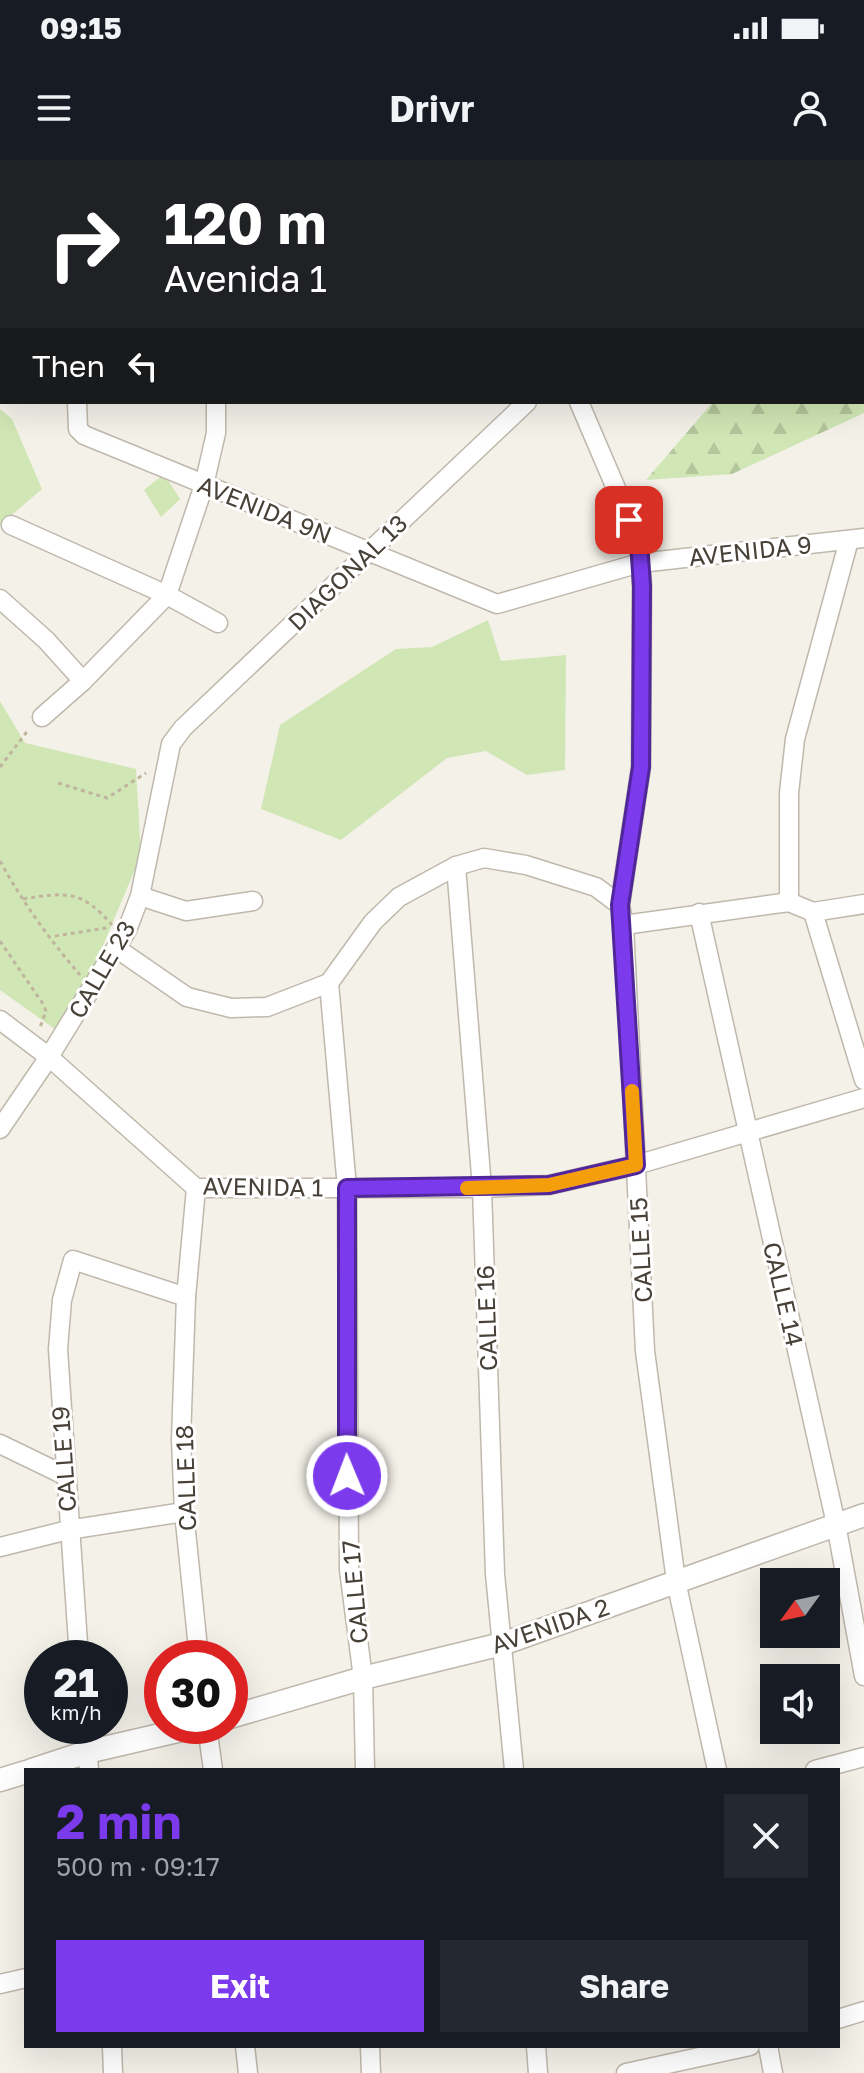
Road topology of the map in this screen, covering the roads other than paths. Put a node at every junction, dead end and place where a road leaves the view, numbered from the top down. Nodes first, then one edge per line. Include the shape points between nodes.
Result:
1 (77, 404) edge
2 (216, 404) edge
3 (525, 404) edge
4 (580, 404) edge
5 (204, 485) junction
6 (11, 525) dead end
7 (856, 539) edge
8 (370, 550) junction
9 (640, 563) junction
10 (167, 595) junction
11 (0, 599) edge
12 (497, 604) joint
13 (218, 623) dead end
14 (83, 681) junction
15 (42, 717) road end
16 (168, 751) joint
17 (456, 866) junction
18 (140, 896) junction
19 (253, 901) dead end
20 (789, 902) junction
21 (864, 904) edge
22 (620, 905) junction
23 (813, 912) junction
24 (699, 913) junction
25 (624, 925) junction
26 (116, 948) junction
27 (329, 983) junction
28 (0, 1020) edge
29 (49, 1057) junction
30 (864, 1080) edge
31 (864, 1098) edge
32 (0, 1129) edge
33 (747, 1130) junction
34 (636, 1165) junction
35 (196, 1188) junction
36 (347, 1188) junction
37 (482, 1188) junction
38 (186, 1297) junction
39 (0, 1444) edge
40 (66, 1476) junction
41 (184, 1512) junction
42 (864, 1515) edge
43 (836, 1524) junction
44 (68, 1530) junction
45 (0, 1547) edge
46 (676, 1581) junction
47 (77, 1640) edge
48 (197, 1640) edge
49 (502, 1644) junction
50 (864, 1676) edge
51 (363, 1678) junction
52 (248, 1712) edge
53 (144, 1743) edge
54 (209, 1744) edge
55 (864, 1757) edge
56 (88, 1761) edge
57 (47, 1768) edge
58 (213, 1768) edge
59 (365, 1768) edge
60 (514, 1768) edge
61 (717, 1768) edge
62 (823, 1768) edge
63 (24, 1773) edge
64 (0, 1780) edge
65 (24, 1978) edge
66 (0, 1984) edge
67 (864, 2011) edge
68 (840, 2018) edge
69 (112, 2048) edge
70 (245, 2048) edge
71 (370, 2048) edge
72 (536, 2048) edge
73 (741, 2048) edge
74 (768, 2048) edge
75 (113, 2073) edge
76 (248, 2073) edge
77 (371, 2073) edge
78 (538, 2073) edge
79 (626, 2073) edge
80 (773, 2073) edge

1 - 5 street, AVENIDA 9N via 78,429
2 - 5 street via 216,433
3 - 8 street, DIAGONAL 13
4 - 9 street, CALLE 15 via 639,542
5 - 8 street, AVENIDA 9N
5 - 10 street
6 - 10 street
7 - 9 street, AVENIDA 9
7 - 20 street via 795,739 789,793
8 - 12 street, AVENIDA 9N
8 - 16 street, DIAGONAL 13 via 183,728
9 - 12 street, AVENIDA 9
9 - 22 street, CALLE 15 via 641,767
10 - 13 street
10 - 14 street
11 - 14 street
14 - 15 street
16 - 18 street, CALLE 23
17 - 22 street via 484,858 526,865 596,887
17 - 27 street via 399,897 373,922
17 - 37 street, CALLE 16
18 - 19 street via 186,911
18 - 26 street, CALLE 23
20 - 23 street
20 - 24 street
21 - 23 street
22 - 25 street, CALLE 15
23 - 30 street
24 - 25 street
24 - 33 street, CALLE 14
25 - 34 street, CALLE 15
26 - 27 street via 187,997 231,1008 267,1007
26 - 29 street, CALLE 23
27 - 36 street, CALLE 17
28 - 29 street, AVENIDA 1
29 - 32 street, CALLE 23
29 - 35 street, AVENIDA 1
31 - 33 street, AVENIDA 1
33 - 34 street, AVENIDA 1
33 - 43 street, CALLE 14
34 - 37 street, AVENIDA 1 via 549,1185
34 - 46 street, CALLE 15 via 645,1351
35 - 36 street, AVENIDA 1
35 - 38 street, CALLE 18
36 - 37 street, AVENIDA 1
36 - 51 street, CALLE 17 via 349,1570
37 - 49 street, CALLE 16
38 - 40 street, CALLE 19 via 73,1260 62,1300 58,1349
38 - 41 street, CALLE 18
39 - 40 street
40 - 44 street, CALLE 19
41 - 44 street
41 - 48 street, CALLE 18
42 - 43 street, AVENIDA 2
43 - 46 street, AVENIDA 2
43 - 50 street, CALLE 14
44 - 45 street
44 - 47 street, CALLE 19
46 - 49 street, AVENIDA 2
46 - 61 street, CALLE 15
49 - 51 street, AVENIDA 2
49 - 60 street, CALLE 16
51 - 52 street, AVENIDA 2
51 - 59 street, CALLE 17
53 - 56 street
54 - 58 street
55 - 62 street
56 - 57 street
63 - 64 street
65 - 66 street
67 - 68 street
69 - 75 street
70 - 76 street
71 - 77 street
72 - 78 street
73 - 79 street
74 - 80 street

